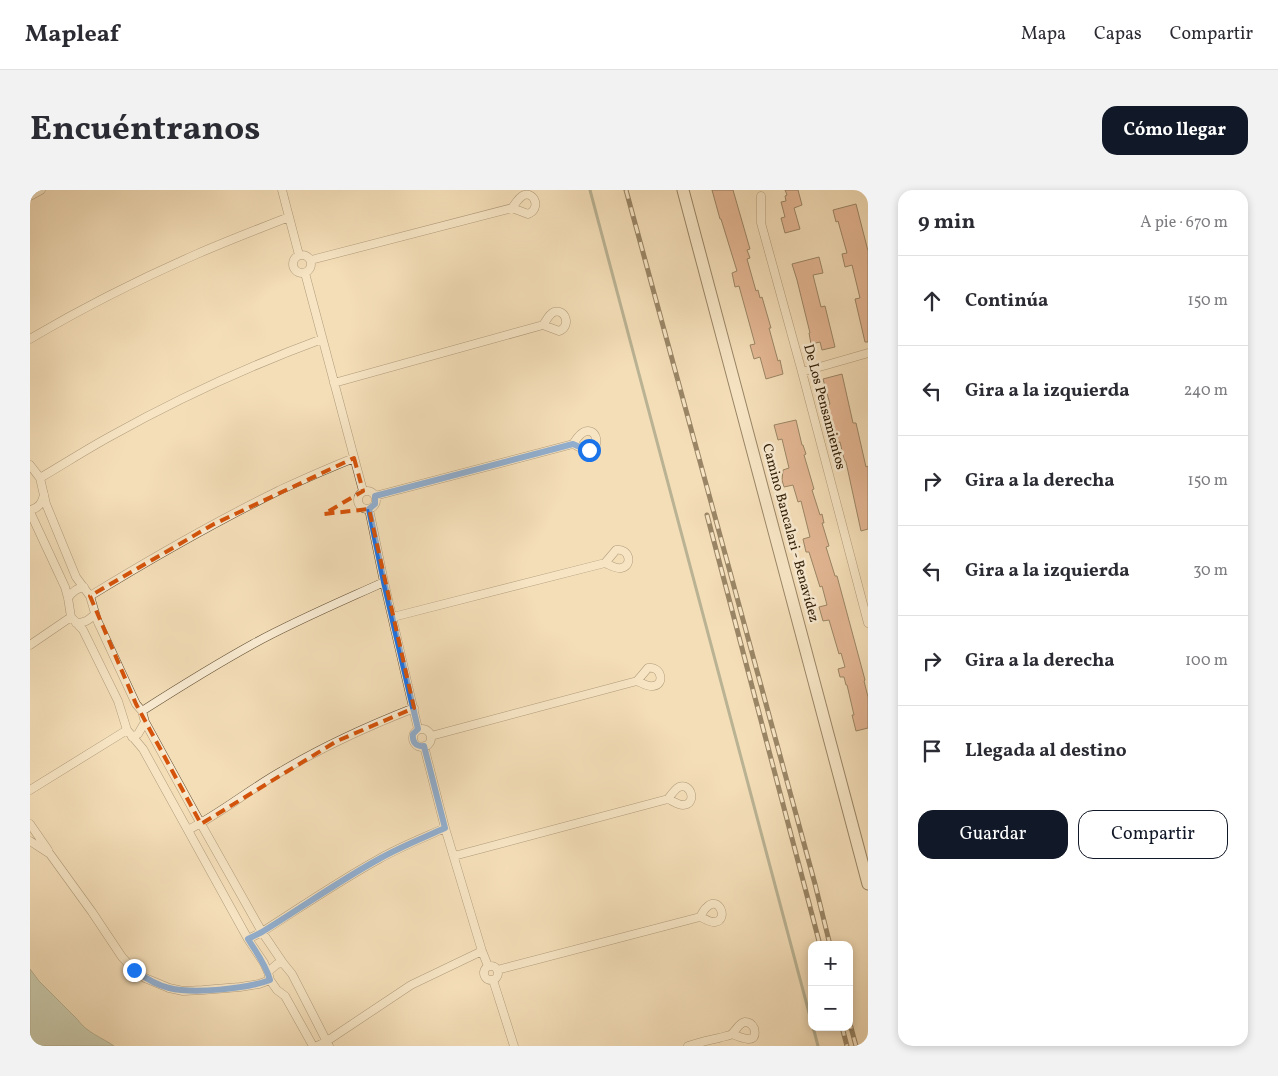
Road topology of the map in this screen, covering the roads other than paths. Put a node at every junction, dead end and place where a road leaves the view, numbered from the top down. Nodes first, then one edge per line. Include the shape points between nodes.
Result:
1 (41, 190) edge
2 (282, 190) edge
3 (683, 190) edge
4 (30, 196) edge
5 (760, 196) dead end
6 (512, 208) dead end
7 (288, 217) junction
8 (299, 256) junction
9 (310, 260) junction
10 (305, 273) junction
11 (543, 326) dead end
12 (30, 339) edge
13 (322, 339) junction
14 (868, 353) edge
15 (802, 372) junction
16 (334, 383) junction
17 (573, 444) dead end
18 (354, 458) junction
19 (31, 469) edge
20 (40, 478) junction
21 (363, 492) junction
22 (44, 495) junction
23 (375, 496) junction
24 (369, 509) junction
25 (30, 511) edge
26 (605, 563) dead end
27 (384, 582) junction
28 (84, 587) junction
29 (90, 596) junction
30 (68, 598) junction
31 (95, 614) junction
32 (393, 617) junction
33 (74, 620) junction
34 (868, 624) edge
35 (30, 646) edge
36 (637, 681) dead end
37 (136, 704) junction
38 (414, 708) junction
39 (122, 711) junction
40 (142, 711) junction
41 (145, 722) junction
42 (418, 729) junction
43 (127, 730) junction
44 (132, 736) junction
45 (431, 736) junction
46 (424, 746) junction
47 (30, 790) edge
48 (668, 799) dead end
49 (30, 824) edge
50 (201, 824) junction
51 (445, 828) junction
52 (188, 830) junction
53 (30, 841) edge
54 (50, 854) junction
55 (454, 856) junction
56 (868, 884) edge
57 (700, 917) dead end
58 (262, 932) junction
59 (248, 939) junction
60 (482, 951) junction
61 (283, 963) junction
62 (488, 966) junction
63 (497, 970) junction
64 (268, 972) junction
65 (270, 980) junction
66 (493, 980) junction
67 (299, 986) junction
68 (285, 996) junction
69 (732, 1034) dead end
70 (328, 1044) edge
71 (313, 1046) edge
72 (318, 1046) edge
73 (514, 1046) edge
74 (688, 1046) edge

1 - 4 street
2 - 7 street
3 - 56 main road, Camino Bancalari - Benavídez
5 - 15 street, De Los Pensamientos via 761,223
6 - 9 street
7 - 8 street
7 - 12 street via 198,253 108,295
8 - 9 street via 307,256
8 - 10 street via 293,266
9 - 10 street via 311,268
10 - 13 street
11 - 16 street
13 - 16 street
13 - 20 street via 176,402
14 - 15 street
15 - 34 street, De Los Pensamientos
16 - 18 street
17 - 23 street
18 - 21 street
18 - 29 street via 214,524
19 - 20 street
20 - 22 street
21 - 23 street via 371,492
21 - 24 street via 358,502 361,507
22 - 25 street via 39,506
22 - 28 street via 76,577
23 - 24 street via 375,504
24 - 27 street
25 - 30 street
26 - 32 street
27 - 32 street
27 - 40 street via 253,644
28 - 29 street
28 - 30 street
29 - 31 street
30 - 33 street
31 - 33 street via 83,623
31 - 37 street
32 - 38 street
33 - 35 street
33 - 39 street via 83,630
36 - 45 street
37 - 39 street via 128,704
37 - 40 street
38 - 42 street
38 - 50 street via 310,755
39 - 43 street
40 - 41 street
41 - 44 street via 138,734
41 - 50 street
42 - 45 street via 426,730
42 - 46 street via 413,740 416,745
43 - 44 street
43 - 47 street
44 - 52 street via 143,749
45 - 46 street via 430,742
46 - 51 street
48 - 55 street
49 - 54 street
50 - 52 street
50 - 58 street
51 - 55 street
51 - 58 street via 379,859
52 - 59 street
53 - 54 street
54 - 65 street via 122,957 145,978 183,991 240,987
55 - 60 street
57 - 63 street
58 - 59 street
58 - 61 street
59 - 64 street
60 - 62 street
60 - 70 street via 411,985
61 - 64 street
61 - 67 street
62 - 63 street
62 - 66 street via 484,975
63 - 66 street
64 - 65 street
65 - 68 street
66 - 73 street
67 - 68 street
67 - 70 street
68 - 71 street
69 - 74 street
70 - 72 street

